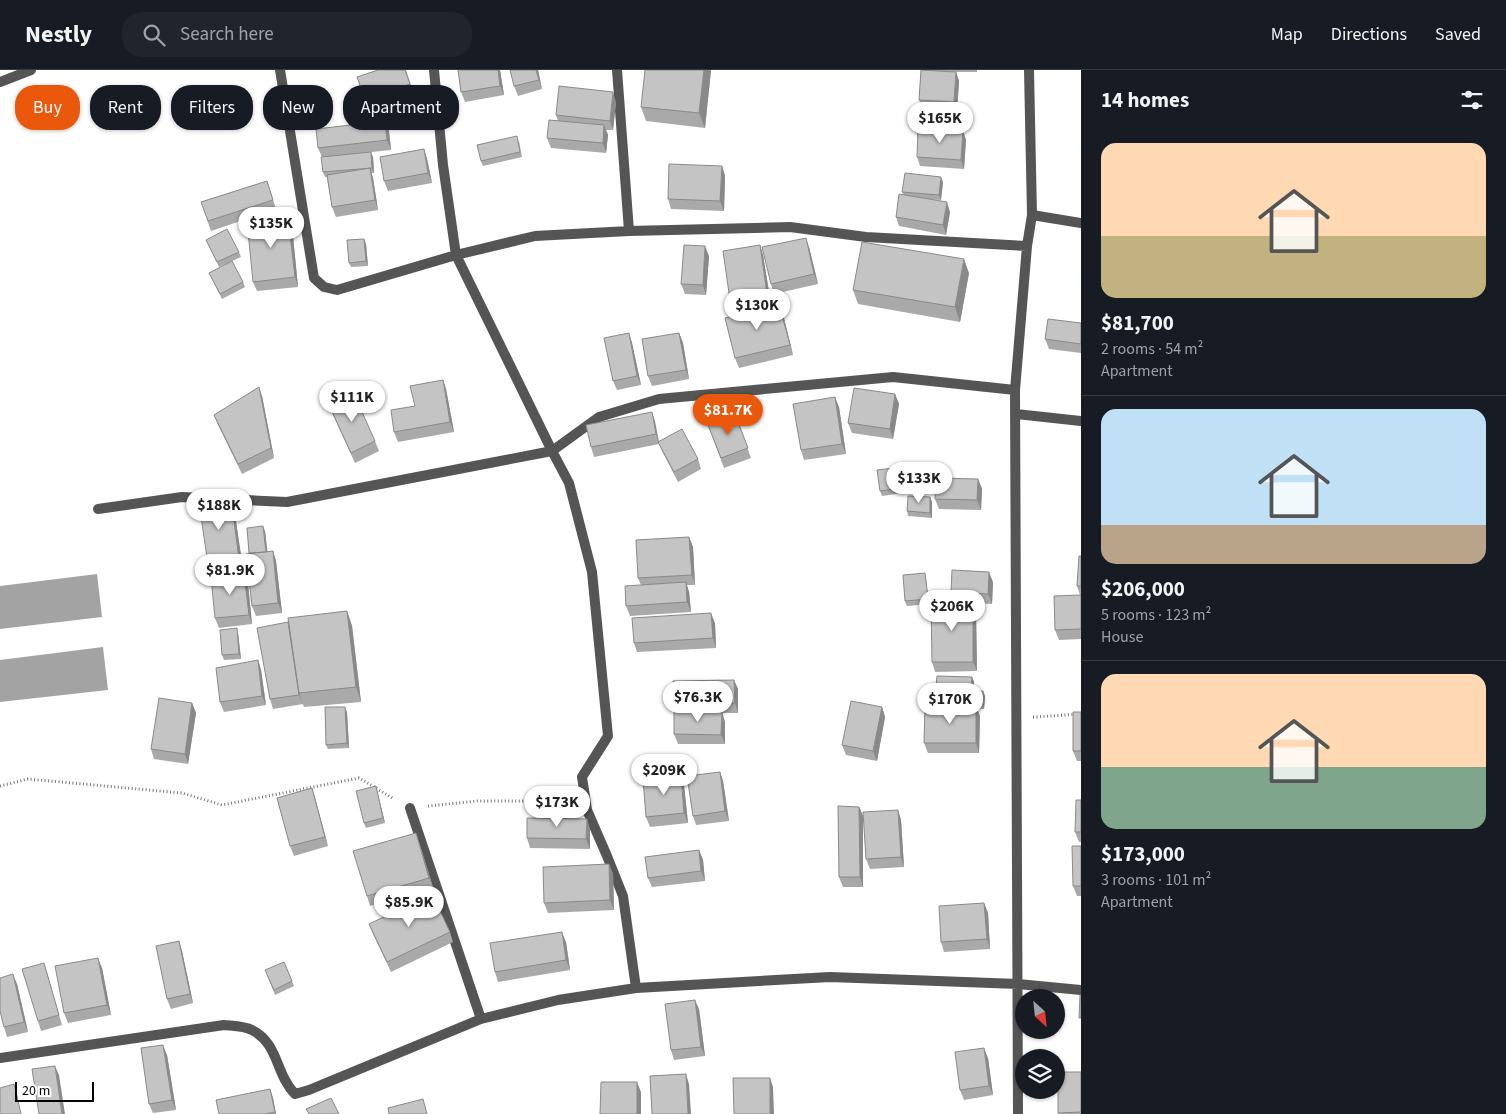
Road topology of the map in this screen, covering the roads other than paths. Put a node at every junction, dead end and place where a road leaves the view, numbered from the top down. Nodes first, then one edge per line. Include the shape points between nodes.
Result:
1 (30, 70) edge
2 (280, 70) edge
3 (434, 70) edge
4 (617, 70) edge
5 (1029, 70) edge
6 (0, 82) edge
7 (1032, 215) junction
8 (1081, 224) edge
9 (628, 231) junction
10 (1027, 246) junction
11 (456, 254) junction
12 (1015, 390) junction
13 (1016, 414) junction
14 (1081, 421) edge
15 (552, 451) junction
16 (98, 509) dead end
17 (410, 808) road end
18 (1018, 984) junction
19 (636, 988) junction
20 (1081, 990) edge
21 (481, 1019) junction
22 (0, 1058) edge
23 (1018, 1114) edge

1 - 6 street
2 - 11 street via 314,278 324,287 337,290
3 - 11 street
4 - 9 street
5 - 7 street
7 - 8 street
7 - 10 street
9 - 10 street via 790,227 866,237
9 - 11 street via 535,236
10 - 12 street
11 - 15 street
12 - 13 street
12 - 15 street via 893,377 659,399 599,417
13 - 14 street
13 - 18 street
15 - 16 street via 287,502 182,498
15 - 19 street via 569,483 592,572 608,736 582,777 586,810 623,896
17 - 21 street
18 - 19 street via 830,977
18 - 20 street
18 - 23 street
19 - 21 street via 558,1000
21 - 22 street via 295,1094 286,1084 269,1043 251,1029 224,1025

